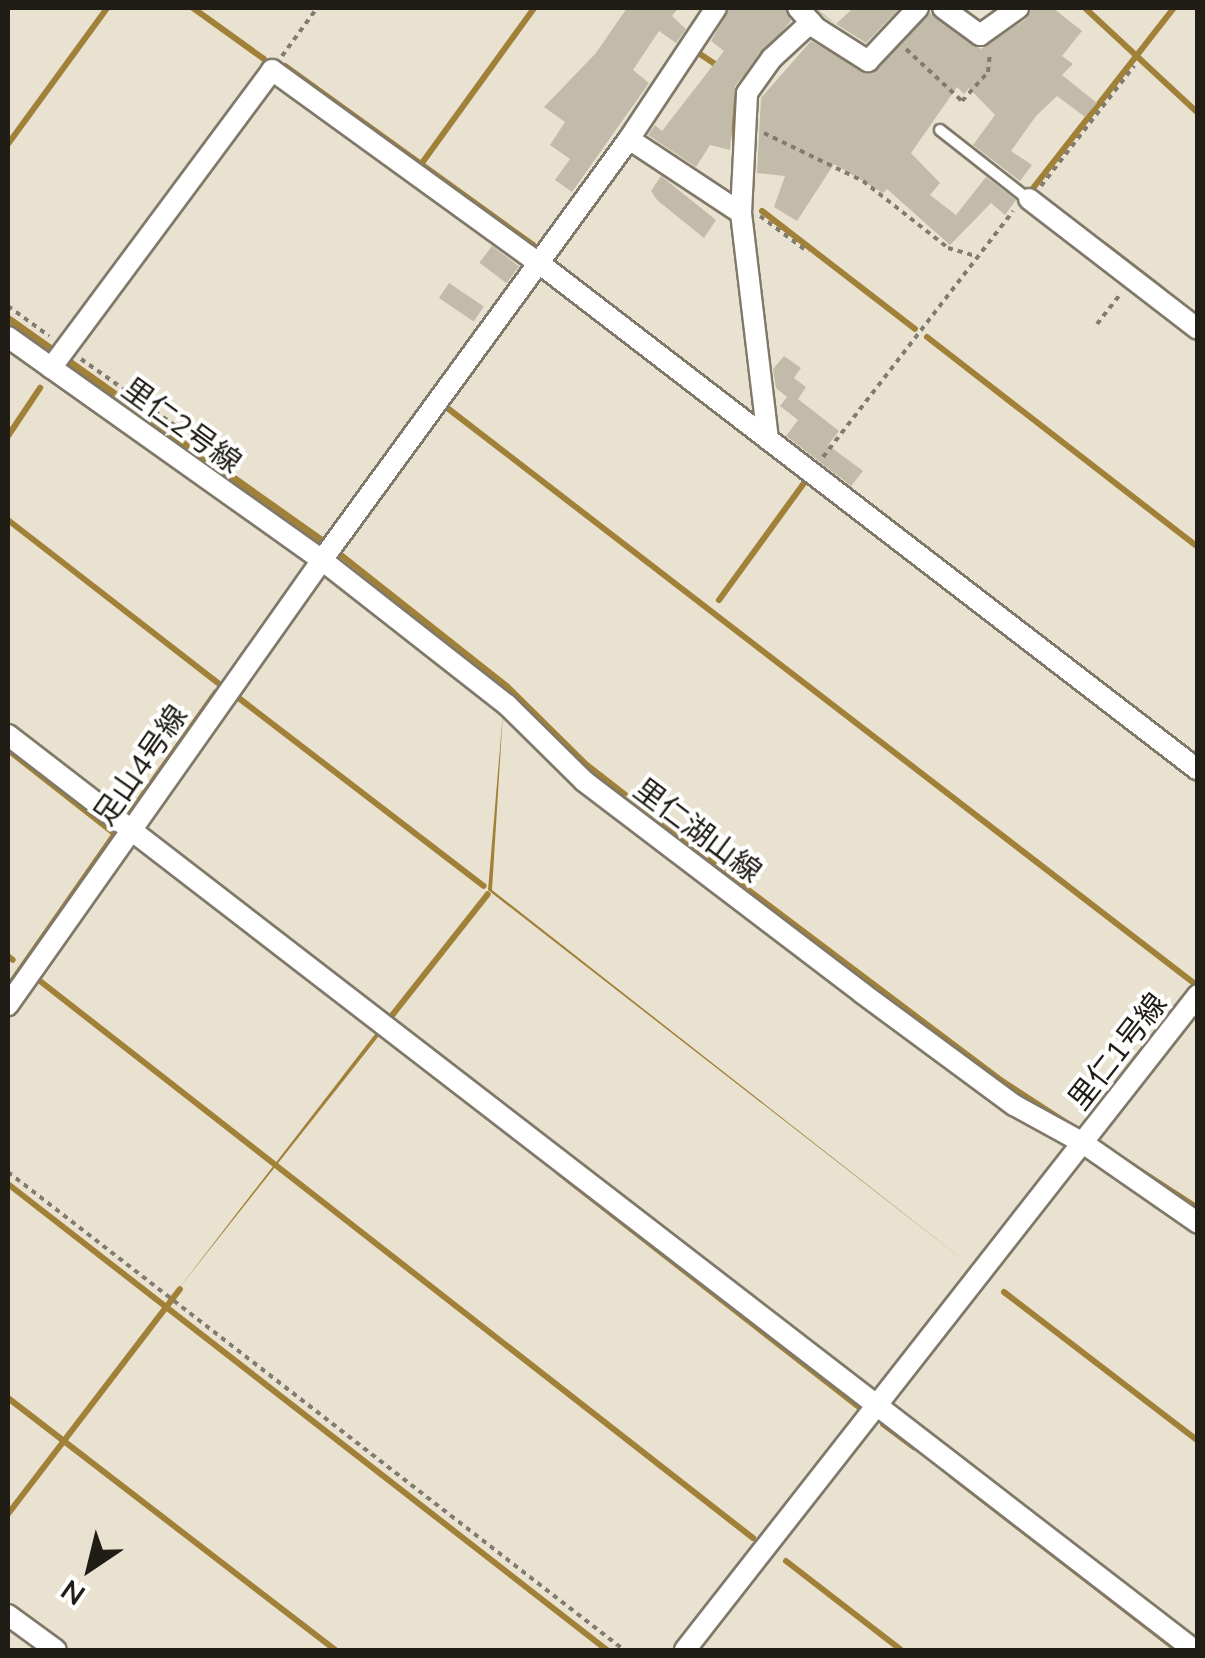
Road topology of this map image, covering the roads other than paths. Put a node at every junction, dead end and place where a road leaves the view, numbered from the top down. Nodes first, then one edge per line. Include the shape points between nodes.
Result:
1 (716, 8) edge
2 (918, 8) edge
3 (943, 8) edge
4 (1018, 8) edge
5 (805, 15) edge
6 (940, 130) dead end
7 (630, 139) junction
8 (1029, 199) joint
9 (744, 210) junction
10 (539, 263) junction
11 (1198, 329) edge
12 (8, 337) edge
13 (51, 368) junction
14 (768, 439) junction
15 (322, 560) junction
16 (8, 736) edge
17 (1198, 770) edge
18 (131, 831) junction
19 (1198, 995) edge
20 (8, 1005) edge
21 (1083, 1143) junction
22 (1198, 1223) edge
23 (877, 1406) junction
24 (8, 1615) edge
25 (56, 1650) edge
26 (685, 1650) edge
27 (1194, 1650) edge

1 - 7 street
2 - 5 street via 868,60
3 - 4 street via 985,34
5 - 9 street via 754,79 742,124
6 - 8 lane
7 - 9 street
7 - 10 street
8 - 11 street
9 - 14 street
10 - 13 street via 272,70
10 - 14 street
10 - 15 street
12 - 13 street, 里仁2号線
13 - 15 street, 里仁2号線
14 - 17 street
15 - 18 street, 足山4号線
15 - 21 street, 里仁湖山線 via 507,705 584,782 1014,1105
16 - 18 street
18 - 20 street, 足山4号線
18 - 23 street
19 - 21 street, 里仁1号線
21 - 22 street, 里仁湖山線
21 - 23 street
23 - 26 street
23 - 27 street
24 - 25 street

